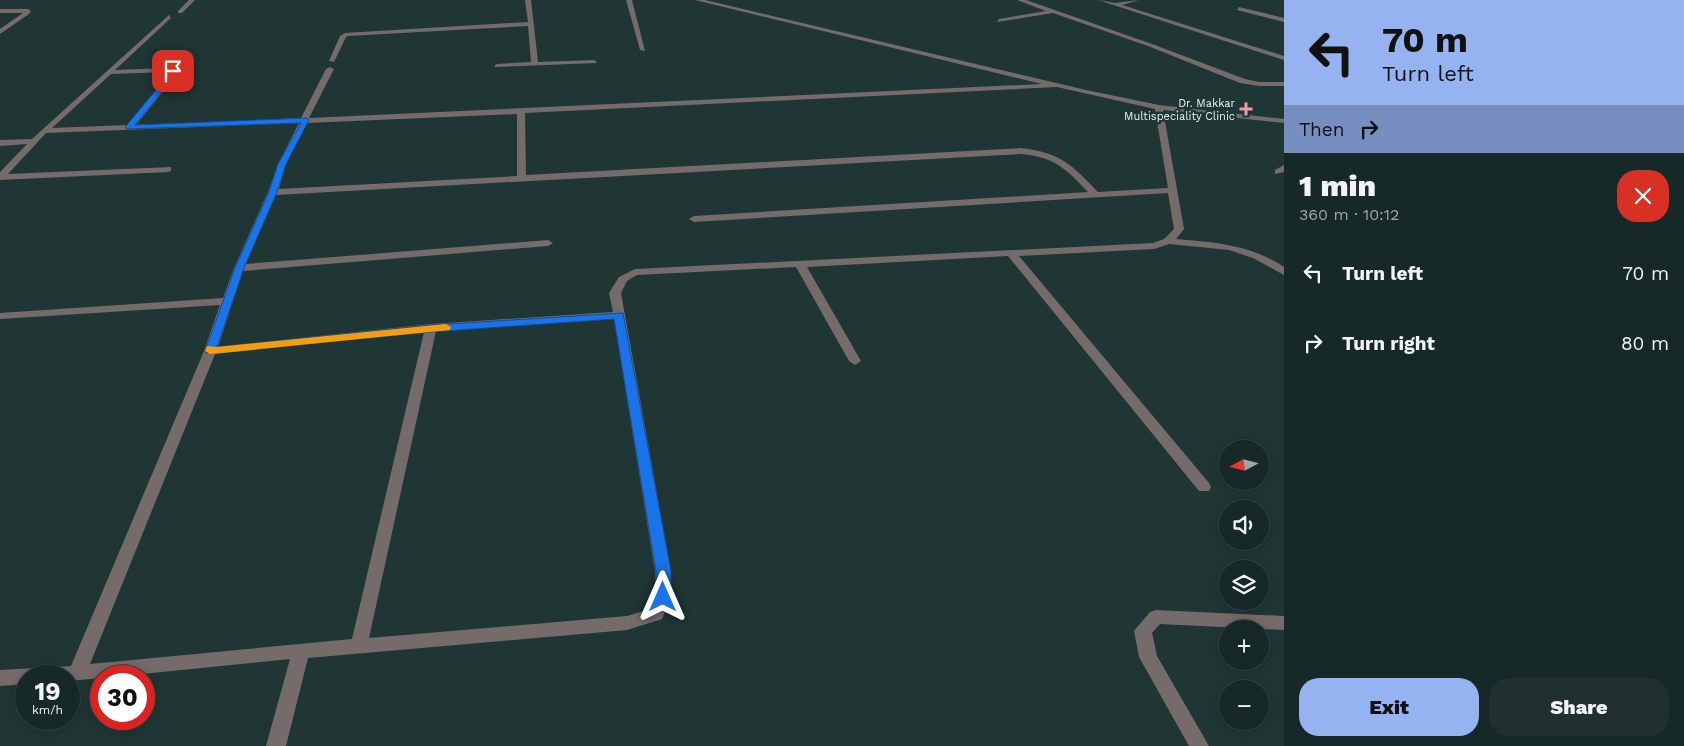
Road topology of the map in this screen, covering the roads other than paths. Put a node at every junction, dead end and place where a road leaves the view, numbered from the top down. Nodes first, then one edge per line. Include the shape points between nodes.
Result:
1 (192, 0) edge
2 (528, 0) edge
3 (629, 0) edge
4 (698, 0) edge
5 (1020, 0) edge
6 (1101, 0) edge
7 (1136, 0) edge
8 (1113, 4) junction
9 (1239, 9) dead end
10 (0, 11) edge
11 (180, 12) dead end
12 (1054, 12) junction
13 (169, 17) dead end
14 (1284, 20) edge
15 (999, 21) dead end
16 (531, 24) junction
17 (2, 29) edge
18 (643, 50) dead end
19 (1284, 58) edge
20 (594, 62) dead end
21 (535, 65) junction
22 (497, 66) dead end
23 (109, 72) junction
24 (1284, 84) edge
25 (1058, 86) junction
26 (1159, 107) junction
27 (521, 111) junction
28 (306, 120) junction
29 (1284, 120) edge
30 (129, 128) junction
31 (44, 132) junction
32 (35, 141) junction
33 (0, 143) edge
34 (168, 169) dead end
35 (0, 177) edge
36 (522, 179) junction
37 (1174, 190) junction
38 (273, 192) junction
39 (1096, 195) junction
40 (694, 219) dead end
41 (1168, 241) junction
42 (548, 243) dead end
43 (1012, 254) junction
44 (800, 264) junction
45 (239, 268) junction
46 (1284, 272) edge
47 (228, 301) junction
48 (619, 315) junction
49 (0, 316) edge
50 (431, 328) junction
51 (210, 351) junction
52 (855, 361) dead end
53 (1204, 487) dead end
54 (1284, 623) edge
55 (359, 646) junction
56 (301, 651) junction
57 (80, 665) edge
58 (80, 672) edge
59 (15, 677) edge
60 (0, 678) edge
61 (276, 746) edge
62 (1199, 746) edge

1 - 11 street
2 - 16 street
3 - 18 street
4 - 25 street
5 - 12 street
6 - 8 street
7 - 8 street
8 - 19 street
9 - 14 street
10 - 17 street via 28,11
12 - 15 street
12 - 24 street via 1243,81
13 - 23 street
16 - 21 street
16 - 28 street via 347,34 343,36
20 - 21 street
21 - 22 street
23 - 30 street via 175,72
23 - 31 street
25 - 26 street
25 - 27 street
26 - 29 street
26 - 37 street
27 - 28 street
27 - 36 street
28 - 30 street
28 - 38 street via 282,164
30 - 31 street
31 - 32 street
32 - 33 street
32 - 35 street
34 - 35 street
36 - 38 street
36 - 39 street via 1021,152 1051,155 1063,162
37 - 39 street
37 - 41 street via 1179,229
38 - 45 street
39 - 40 street
41 - 43 street via 1132,248
41 - 46 street via 1234,247 1255,254
42 - 45 street
43 - 44 street
43 - 53 street
44 - 48 street via 635,272 623,279 615,293
44 - 52 street
45 - 47 street
47 - 49 street
47 - 51 street
48 - 50 street
48 - 55 street via 663,571 663,597 656,614 627,623
50 - 51 street
50 - 55 street
51 - 57 street
54 - 62 street via 1156,617 1143,631 1148,657
55 - 56 street
56 - 58 street
56 - 61 street
59 - 60 street

